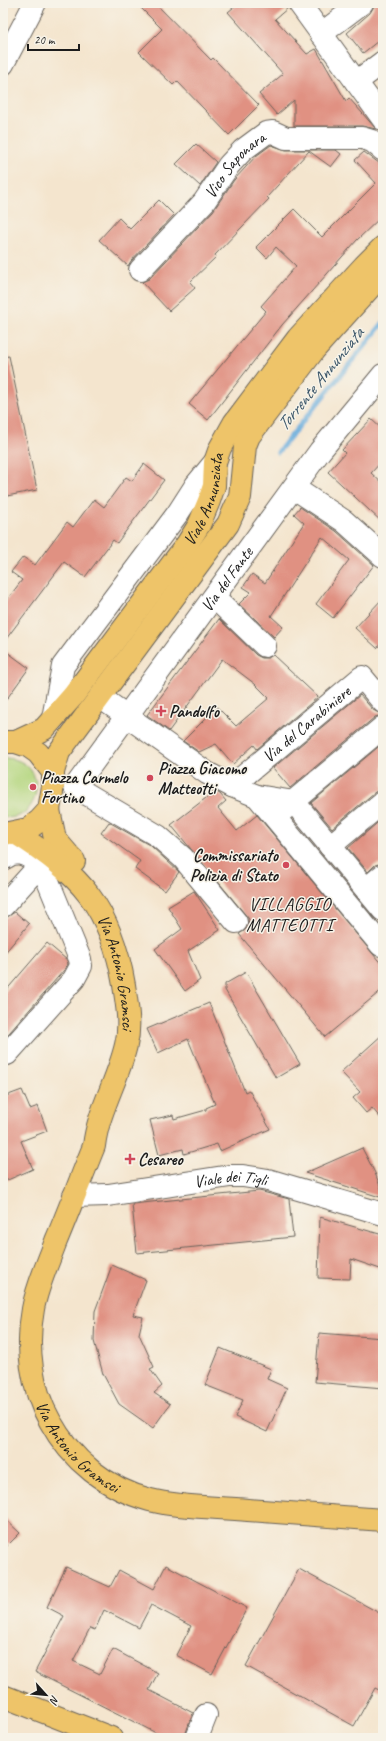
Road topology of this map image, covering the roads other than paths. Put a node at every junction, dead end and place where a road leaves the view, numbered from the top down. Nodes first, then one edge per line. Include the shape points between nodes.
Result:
1 (35, 3) edge
2 (299, 3) edge
3 (362, 3) edge
4 (321, 34) junction
5 (383, 62) edge
6 (3, 64) edge
7 (356, 82) junction
8 (383, 119) edge
9 (383, 150) edge
10 (383, 247) edge
11 (140, 270) dead end
12 (383, 273) edge
13 (383, 375) edge
14 (215, 462) junction
15 (242, 483) junction
16 (214, 486) junction
17 (294, 488) junction
18 (383, 556) edge
19 (214, 597) junction
20 (265, 646) dead end
21 (100, 697) junction
22 (383, 702) edge
23 (128, 717) junction
24 (53, 718) junction
25 (383, 727) edge
26 (10, 742) edge
27 (53, 772) junction
28 (232, 786) junction
29 (257, 796) junction
30 (294, 802) junction
31 (383, 802) edge
32 (49, 810) junction
33 (275, 817) junction
34 (9, 833) edge
35 (330, 846) junction
36 (3, 859) edge
37 (45, 860) junction
38 (383, 875) edge
39 (366, 889) junction
40 (3, 906) edge
41 (383, 910) edge
42 (236, 922) dead end
43 (383, 943) edge
44 (7, 1054) dead end
45 (94, 1146) junction
46 (74, 1196) junction
47 (383, 1214) edge
48 (383, 1520) edge
49 (3, 1696) edge
50 (206, 1715) dead end
51 (111, 1738) edge
52 (197, 1738) edge

1 - 6 street
2 - 4 street
3 - 4 street
4 - 7 street
5 - 7 street
7 - 8 street
9 - 11 street, Vico Saponara via 372,141 362,138 286,138 273,132 266,133 243,150 229,165 204,202
10 - 14 main road, Viale Annunziata via 298,338 234,424
12 - 15 main road, Viale Annunziata via 314,350 249,436 245,446
13 - 17 street, Via del Fante via 320,451
14 - 16 main road, Viale Annunziata
14 - 24 street via 63,666
15 - 16 main road via 229,475 221,477
15 - 21 main road, Viale Annunziata via 240,497 228,524
16 - 24 main road, Viale Annunziata via 199,525 187,544
17 - 18 street via 350,525
17 - 19 street, Via del Fante
19 - 20 street
19 - 23 street, Via del Fante
21 - 23 street
21 - 27 main road, Viale Annunziata via 59,752
22 - 28 street, Via del Carabiniere via 362,677
23 - 28 street via 207,773
23 - 42 street, Via del Fante via 75,788 158,836 183,858
24 - 26 main road, Viale Annunziata via 44,728
25 - 30 street
26 - 27 main road via 28,746 38,753
27 - 32 main road, Viale Annunziata
28 - 29 street
29 - 30 street
29 - 33 street
30 - 33 street
30 - 35 street
31 - 35 street
32 - 34 main road via 28,829
32 - 45 main road, Via Antonio Gramsci via 55,839 98,886 114,911 130,954 136,994 139,1022 134,1060 107,1131
33 - 43 street via 381,945
34 - 37 main road, Via Antonio Gramsci via 34,843
35 - 39 street
36 - 37 street via 19,853
37 - 40 street
37 - 44 street via 80,959 80,966 74,979
37 - 45 main road, Via Antonio Gramsci via 82,886 104,917 118,954 126,996 129,1024 126,1045 120,1069 96,1129
38 - 39 street
39 - 41 street
45 - 46 main road, Via Antonio Gramsci
46 - 47 street, Viale dei Tigli via 108,1195 243,1176 268,1180
46 - 48 main road, Via Antonio Gramsci via 36,1297 30,1345 34,1380 43,1408 54,1429 75,1457 115,1487 134,1495 170,1504
49 - 51 main road
50 - 52 street

